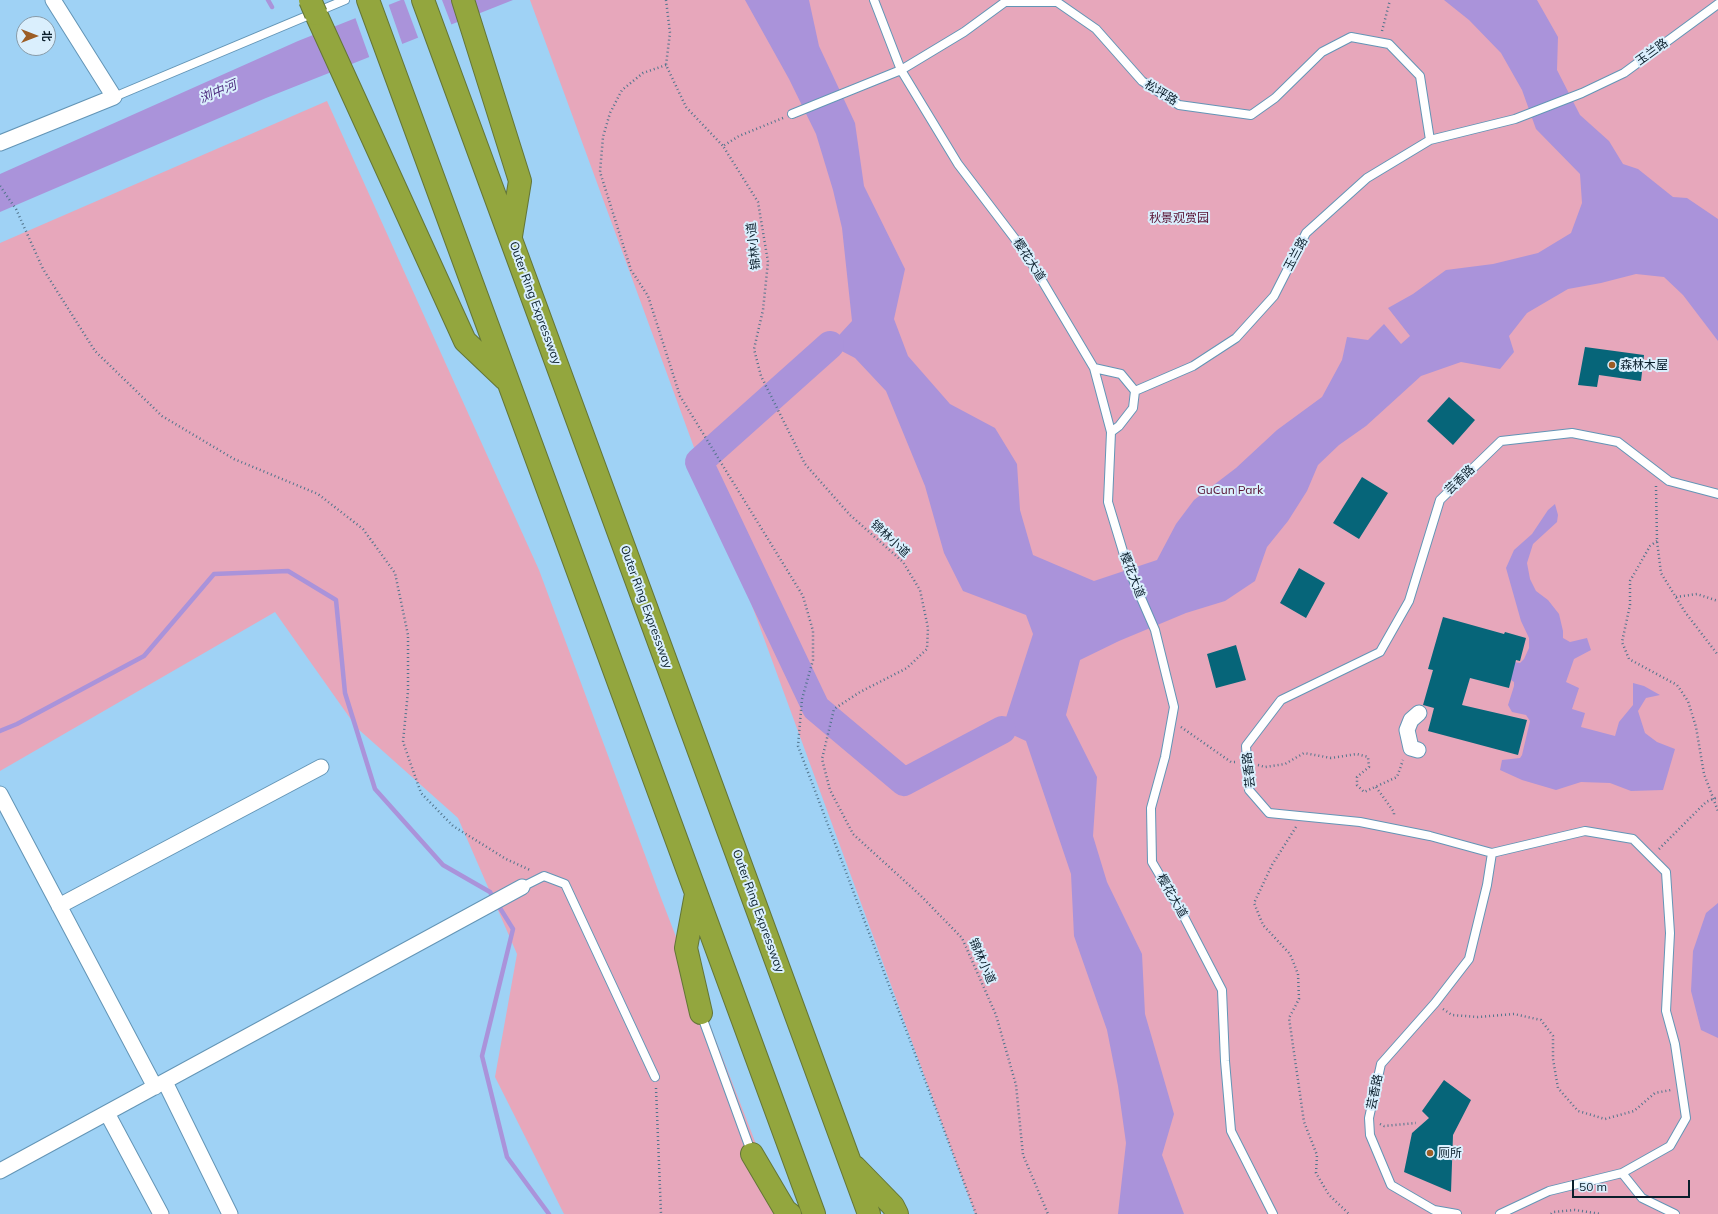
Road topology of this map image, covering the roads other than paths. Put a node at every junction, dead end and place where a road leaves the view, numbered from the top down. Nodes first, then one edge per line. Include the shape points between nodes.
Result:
1 (53, 0) edge
2 (310, 0) edge
3 (345, 0) edge
4 (368, 0) edge
5 (423, 0) edge
6 (463, 0) edge
7 (874, 0) edge
8 (1718, 4) edge
9 (901, 70) junction
10 (114, 97) junction
11 (792, 114) road end
12 (1430, 140) junction
13 (0, 143) edge
14 (511, 239) junction
15 (1094, 368) junction
16 (509, 383) junction
17 (1135, 391) junction
18 (1111, 432) junction
19 (1718, 494) edge
20 (1419, 714) dead end
21 (1414, 749) road end
22 (321, 767) dead end
23 (0, 794) edge
24 (1492, 853) junction
25 (522, 887) joint
26 (696, 894) junction
27 (59, 906) junction
28 (701, 1014) joint
29 (655, 1077) road end
30 (160, 1084) junction
31 (112, 1110) junction
32 (752, 1154) joint
33 (850, 1162) junction
34 (0, 1171) edge
35 (1622, 1173) junction
36 (161, 1214) edge
37 (230, 1214) edge
38 (790, 1214) edge
39 (814, 1214) edge
40 (869, 1214) edge
41 (897, 1214) edge
42 (1273, 1214) edge
43 (1457, 1214) edge
44 (1500, 1214) edge
45 (1675, 1214) edge

1 - 10 street
2 - 16 highway, bridge via 465,341
3 - 10 lane
4 - 16 highway
5 - 14 highway, Outer Ring Expressway
6 - 14 highway via 520,181
7 - 9 lane, 樱花大道
8 - 12 lane, 玉兰路 via 1624,73 1582,93 1515,119
9 - 11 lane, 松坪路
9 - 12 lane, 松坪路 via 964,32 1005,2 1057,2 1096,29 1142,81 1179,105 1251,115 1275,98 1322,52 1351,37 1389,44 1420,76
9 - 15 lane, 樱花大道 via 958,164 1025,252
10 - 13 street
12 - 17 lane, 玉兰路 via 1367,178 1306,233 1274,296 1236,338 1193,366
14 - 33 highway, Outer Ring Expressway
15 - 17 lane via 1121,374
15 - 18 lane, 樱花大道
16 - 26 highway
17 - 18 lane via 1133,408
18 - 42 lane, 樱花大道 via 1108,502 1128,568 1155,630 1174,707 1165,757 1151,808 1152,862 1222,990 1231,1131
19 - 24 lane, 芸香路 via 1668,481 1618,442 1572,433 1501,441 1440,500 1409,601 1380,652 1281,700 1246,746 1249,790 1268,813 1360,822 1430,836
20 - 21 street via 1411,720 1407,730
22 - 27 street
23 - 27 street
24 - 35 lane via 1585,831 1633,839 1666,872 1670,933 1666,1010 1675,1044 1686,1118 1670,1146
24 - 43 lane, 芸香路 via 1469,959 1435,1003 1381,1064 1369,1118 1370,1135 1391,1185 1434,1210
25 - 29 lane via 544,876 565,884
25 - 30 street
26 - 28 highway via 686,948
26 - 39 highway
27 - 30 street
28 - 32 lane
30 - 31 street
30 - 37 street
31 - 34 street
31 - 36 street
32 - 38 highway via 785,1210
33 - 40 highway, Outer Ring Expressway
33 - 41 highway via 893,1206
35 - 44 lane via 1550,1191
35 - 45 lane via 1642,1198

